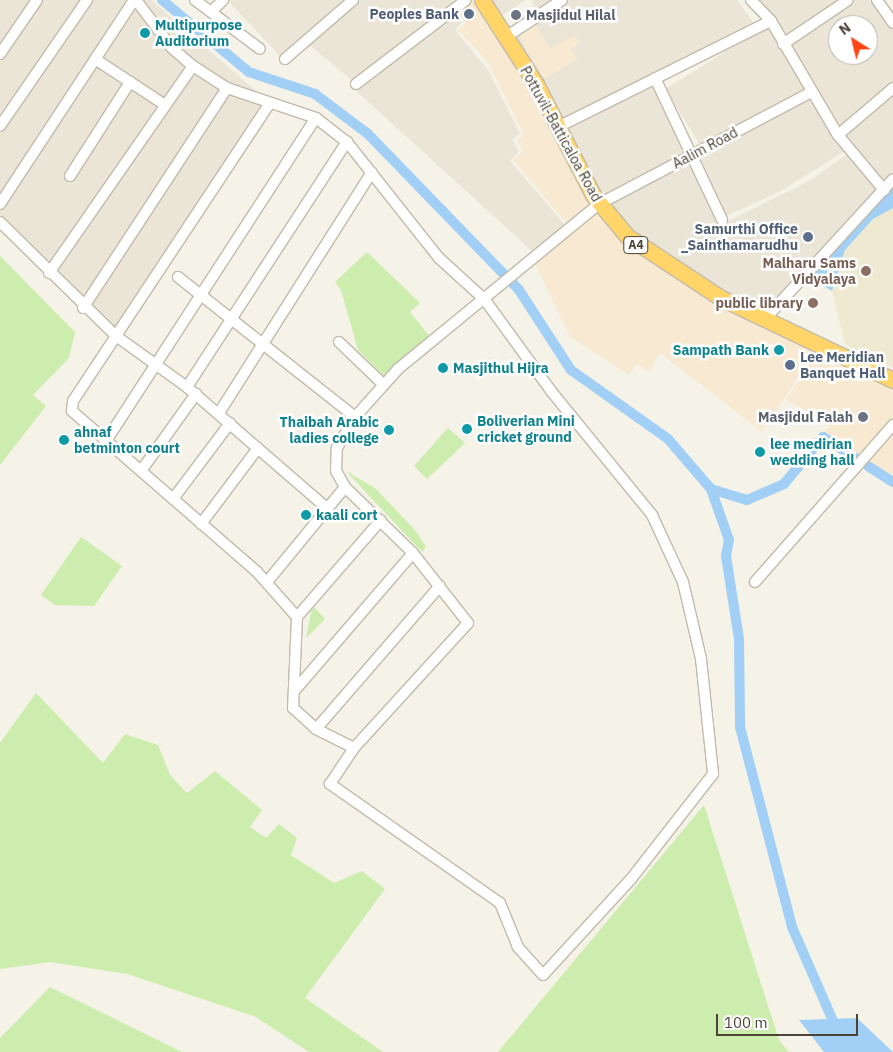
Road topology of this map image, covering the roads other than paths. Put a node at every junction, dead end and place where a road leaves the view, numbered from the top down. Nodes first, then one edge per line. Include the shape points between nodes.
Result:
1 (37, 0) edge
2 (87, 0) edge
3 (135, 0) edge
4 (196, 0) edge
5 (223, 0) edge
6 (353, 0) edge
7 (466, 0) edge
8 (482, 0) edge
9 (562, 0) edge
10 (751, 0) edge
11 (848, 0) edge
12 (877, 0) edge
13 (212, 11) junction
14 (772, 21) junction
15 (893, 23) edge
16 (506, 37) junction
17 (783, 44) junction
18 (260, 49) dead end
19 (0, 54) edge
20 (94, 59) junction
21 (285, 59) dead end
22 (193, 66) junction
23 (655, 78) junction
24 (130, 82) junction
25 (356, 84) dead end
26 (227, 88) junction
27 (893, 88) edge
28 (811, 92) junction
29 (270, 102) junction
30 (165, 105) junction
31 (316, 118) junction
32 (0, 126) edge
33 (558, 127) junction
34 (838, 135) junction
35 (346, 142) junction
36 (692, 155) junction
37 (372, 172) junction
38 (70, 176) dead end
39 (893, 179) edge
40 (884, 190) junction
41 (0, 204) edge
42 (599, 204) junction
43 (722, 220) dead end
44 (0, 222) edge
45 (49, 273) junction
46 (178, 277) dead end
47 (202, 294) junction
48 (486, 297) junction
49 (83, 308) junction
50 (231, 318) junction
51 (764, 320) junction
52 (116, 336) junction
53 (338, 342) dead end
54 (262, 344) junction
55 (156, 363) junction
56 (893, 380) edge
57 (384, 385) junction
58 (187, 387) junction
59 (196, 394) junction
60 (219, 413) junction
61 (355, 417) junction
62 (230, 422) junction
63 (893, 425) edge
64 (106, 441) junction
65 (258, 448) junction
66 (141, 471) junction
67 (345, 487) junction
68 (173, 499) junction
69 (328, 509) junction
70 (380, 520) junction
71 (201, 524) junction
72 (413, 553) junction
73 (267, 582) junction
74 (755, 582) dead end
75 (440, 586) junction
76 (297, 617) junction
77 (295, 690) junction
78 (316, 729) junction
79 (354, 748) junction

1 - 19 street
2 - 32 street
3 - 20 street
3 - 22 street via 172,48
4 - 13 street
5 - 13 street
6 - 21 street
7 - 25 street
8 - 16 highway, Pottuvil-Batticaloa Road / A4
9 - 16 street
10 - 14 street
11 - 17 street
12 - 15 street
13 - 18 street
14 - 17 street
14 - 23 street
16 - 33 highway, Pottuvil-Batticaloa Road / A4
17 - 28 street
20 - 24 street
20 - 41 street
22 - 26 street
22 - 30 street
23 - 33 street
23 - 36 street
24 - 30 street
24 - 38 street
26 - 29 street
26 - 49 street
27 - 34 street
28 - 34 street
28 - 36 street, Aalim Road
29 - 31 street
29 - 52 street
30 - 45 street
31 - 35 street
31 - 47 street
33 - 42 highway, Pottuvil-Batticaloa Road / A4
34 - 40 street
35 - 37 street
35 - 50 street
36 - 42 street, Aalim Road
36 - 43 street
37 - 48 street via 439,258
37 - 54 street
39 - 40 street
40 - 51 street
42 - 48 street, Aalim Road
42 - 51 highway, Pottuvil-Batticaloa Road / A4 via 648,254
44 - 45 street
45 - 49 street
46 - 47 street
47 - 50 street
47 - 55 street
48 - 57 street, Aalim Road
48 - 79 street via 551,391 652,515 676,559 701,659 713,774 631,879 543,975 518,947 500,903 330,784
49 - 52 street
50 - 54 street
50 - 58 street
51 - 56 highway, Pottuvil-Batticaloa Road / A4
52 - 55 street
52 - 64 street via 73,401 72,411
53 - 57 street
54 - 60 street
54 - 61 street
55 - 58 street
55 - 64 street
57 - 61 street, Aalim Road
58 - 59 street
59 - 60 street
59 - 66 street
60 - 62 street
61 - 67 street, Aalim Road via 337,448 336,471
62 - 65 street
62 - 68 street
63 - 74 street
64 - 66 street
65 - 69 street
65 - 71 street
66 - 68 street
67 - 69 street
67 - 70 street
68 - 71 street
69 - 73 street
70 - 72 street
70 - 76 street
71 - 73 street
72 - 75 street
72 - 77 street
73 - 76 street
75 - 78 street
75 - 79 street via 468,623
76 - 77 street
77 - 78 street via 293,708
78 - 79 street

